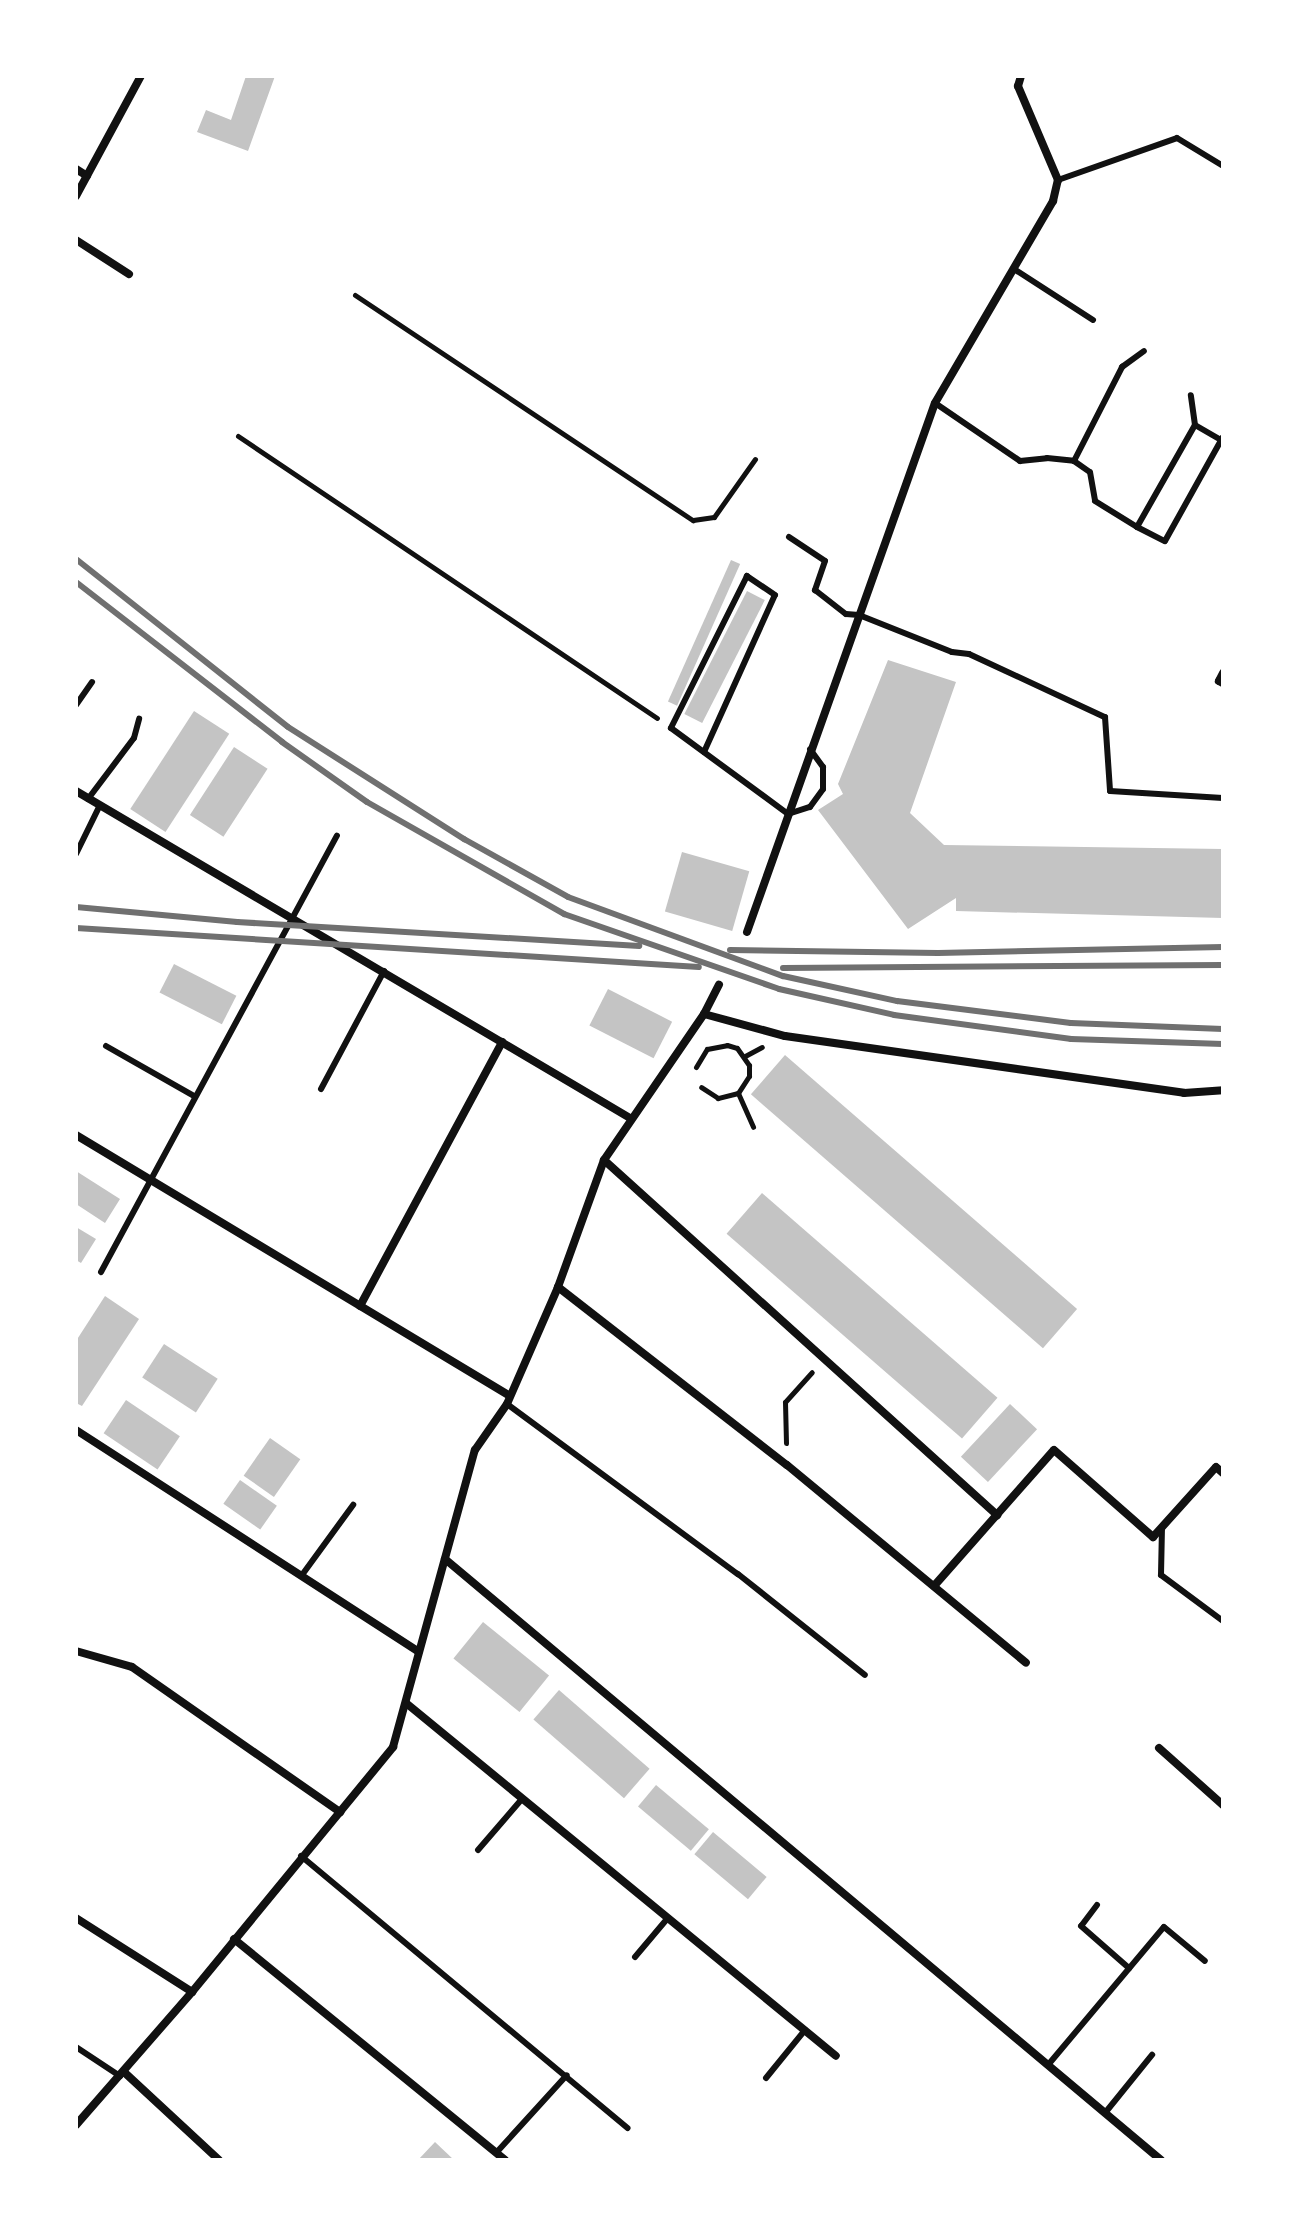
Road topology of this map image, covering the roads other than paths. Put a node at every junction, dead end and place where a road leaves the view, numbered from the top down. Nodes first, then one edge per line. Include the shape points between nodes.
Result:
1 (1021, 76) edge
2 (136, 78) edge
3 (1223, 166) edge
4 (76, 169) edge
5 (87, 176) junction
6 (1058, 180) junction
7 (76, 196) edge
8 (76, 240) edge
9 (1014, 269) junction
10 (129, 274) dead end
11 (1093, 320) dead end
12 (1144, 351) dead end
13 (1191, 395) dead end
14 (935, 403) junction
15 (1195, 425) junction
16 (1222, 438) edge
17 (1074, 461) junction
18 (1137, 527) junction
19 (789, 537) dead end
20 (859, 615) junction
21 (1223, 673) edge
22 (92, 682) dead end
23 (1223, 683) edge
24 (76, 705) edge
25 (139, 719) dead end
26 (810, 749) junction
27 (704, 752) junction
28 (76, 791) edge
29 (1223, 798) edge
30 (88, 799) junction
31 (100, 805) junction
32 (788, 814) junction
33 (337, 836) dead end
34 (76, 854) edge
35 (291, 917) junction
36 (747, 932) dead end
37 (384, 971) junction
38 (719, 985) dead end
39 (704, 1014) junction
40 (502, 1042) junction
41 (106, 1046) dead end
42 (321, 1089) dead end
43 (1223, 1090) edge
44 (194, 1096) junction
45 (630, 1118) junction
46 (76, 1135) edge
47 (604, 1160) junction
48 (150, 1178) junction
49 (101, 1272) dead end
50 (558, 1287) junction
51 (360, 1306) junction
52 (508, 1400) junction
53 (76, 1430) edge
54 (1223, 1473) edge
55 (353, 1505) dead end
56 (997, 1515) junction
57 (1162, 1527) junction
58 (445, 1559) junction
59 (302, 1575) junction
60 (934, 1586) junction
61 (1223, 1621) edge
62 (76, 1651) edge
63 (418, 1651) junction
64 (1026, 1663) dead end
65 (865, 1675) dead end
66 (406, 1703) junction
67 (1159, 1748) dead end
68 (521, 1800) junction
69 (1223, 1805) edge
70 (340, 1812) junction
71 (478, 1850) dead end
72 (301, 1856) junction
73 (1097, 1905) dead end
74 (76, 1918) edge
75 (667, 1919) junction
76 (234, 1939) junction
77 (635, 1957) dead end
78 (1205, 1961) dead end
79 (1129, 1968) junction
80 (192, 1992) junction
81 (805, 2030) junction
82 (76, 2047) edge
83 (1152, 2055) dead end
84 (836, 2056) dead end
85 (1048, 2065) junction
86 (122, 2074) junction
87 (567, 2075) junction
88 (766, 2078) dead end
89 (1105, 2113) junction
90 (76, 2125) edge
91 (627, 2128) dead end
92 (496, 2153) junction
93 (219, 2160) edge
94 (505, 2160) edge
95 (1161, 2160) edge

1 - 6 street via 1018,86
2 - 5 street
3 - 6 lane via 1177,138
4 - 5 street
5 - 7 street
6 - 9 street via 1053,201
8 - 10 street
9 - 11 lane
9 - 14 street
12 - 17 lane via 1122,367
13 - 15 lane
14 - 17 lane via 1020,461
14 - 20 street
15 - 16 lane
15 - 18 lane
16 - 18 lane via 1165,541
17 - 18 lane via 1090,472 1095,501
19 - 20 lane via 825,561 815,590 846,614
20 - 26 street
20 - 29 lane via 969,654 1105,717 1110,791
21 - 23 street
22 - 24 lane
25 - 30 lane via 134,738
26 - 32 street
26 - 32 lane via 823,767 823,789 810,807
27 - 27 lane via 671,728 747,576 775,595
27 - 32 lane
28 - 30 street
30 - 31 street
31 - 34 lane
31 - 35 street
32 - 36 street
33 - 35 lane
35 - 37 street
35 - 44 lane
37 - 40 street
37 - 42 lane
38 - 39 street
39 - 43 street via 785,1036 1184,1093
39 - 45 street
40 - 45 street
40 - 51 street
41 - 44 lane
44 - 48 lane
45 - 47 street
46 - 48 street
47 - 50 street
47 - 56 street
48 - 49 lane
48 - 51 street
50 - 52 street
50 - 60 street
51 - 52 street
52 - 58 street via 475,1450
52 - 65 lane
53 - 59 street
54 - 57 street via 1216,1467
55 - 59 lane
56 - 57 street via 1054,1450 1153,1537
56 - 60 street
57 - 61 lane via 1161,1575
58 - 63 street
58 - 85 street
59 - 63 street
60 - 64 street
62 - 70 street via 132,1667
63 - 66 street
66 - 68 street
66 - 70 street via 393,1747
67 - 69 street
68 - 71 lane
68 - 75 street
70 - 72 street
72 - 76 street
72 - 87 lane
73 - 79 lane via 1081,1926
74 - 80 street
75 - 77 lane
75 - 81 street
76 - 80 street
76 - 92 street
78 - 79 lane via 1164,1927
79 - 85 lane
80 - 86 street
81 - 84 street
81 - 88 lane
82 - 86 lane
83 - 89 lane
85 - 89 street
86 - 90 street
86 - 93 street
87 - 91 lane
87 - 92 lane
89 - 95 street
92 - 94 street

